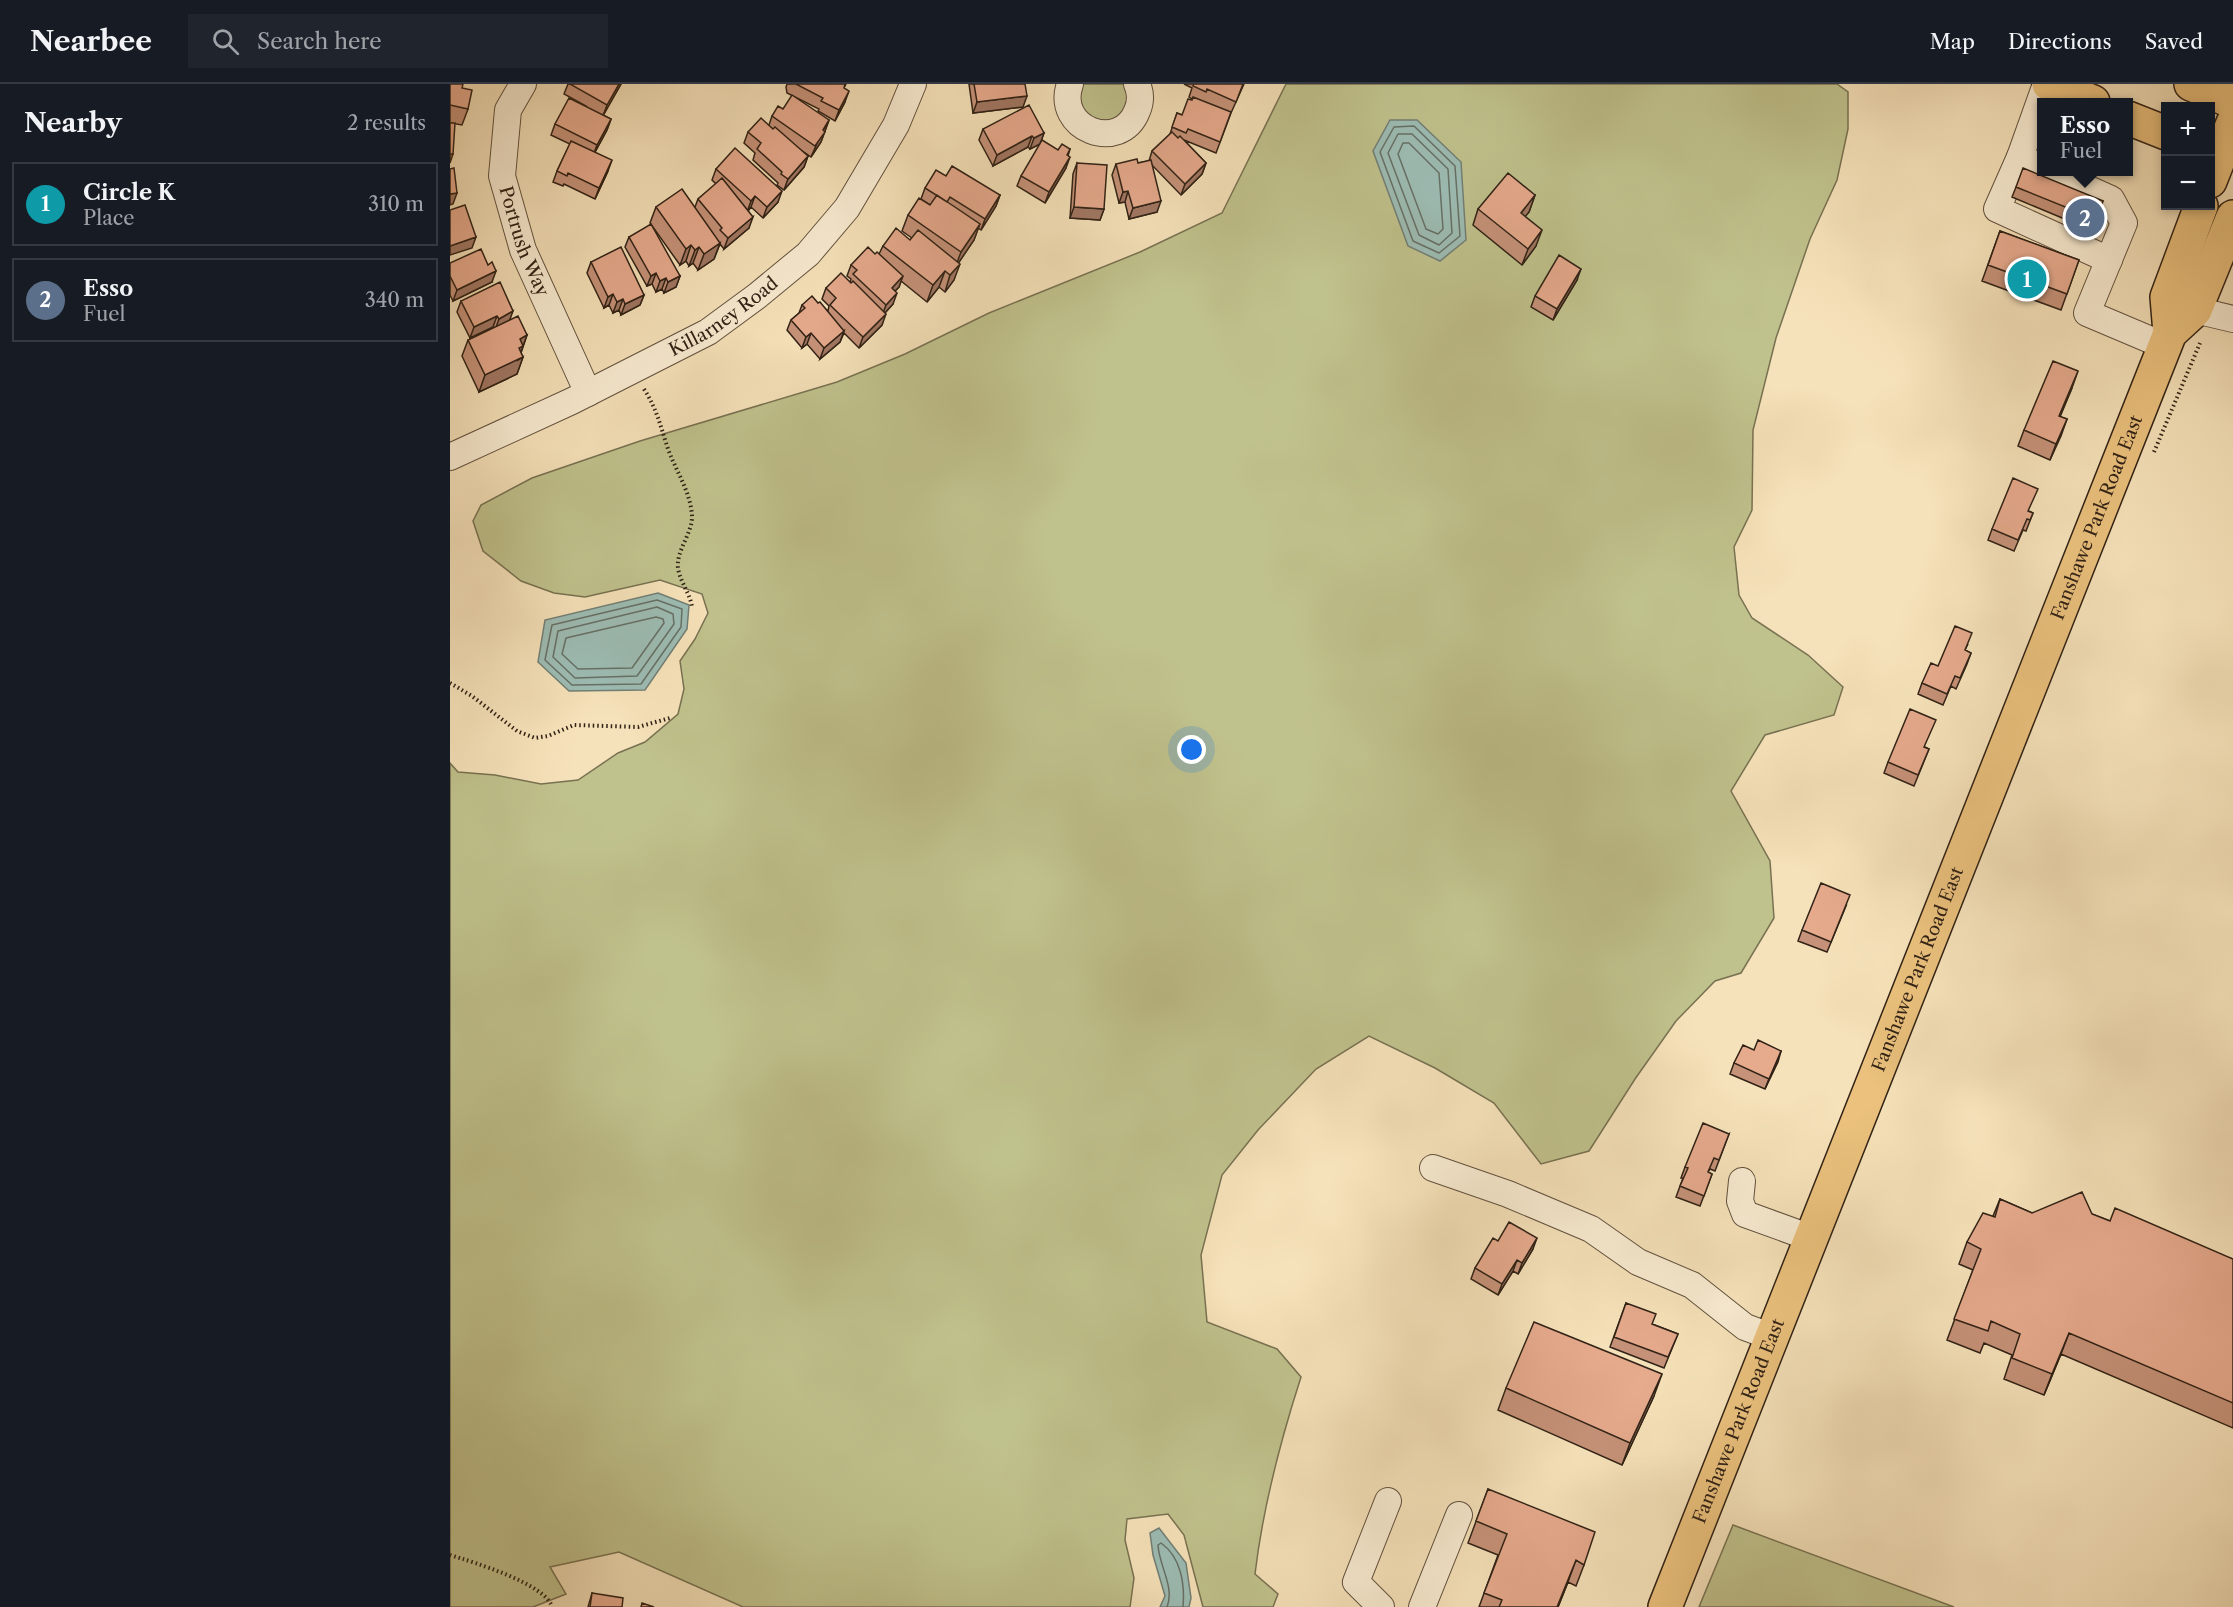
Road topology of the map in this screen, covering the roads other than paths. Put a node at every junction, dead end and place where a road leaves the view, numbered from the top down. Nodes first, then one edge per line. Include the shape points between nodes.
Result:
1 (522, 84) edge
2 (913, 84) edge
3 (1070, 84) edge
4 (1137, 84) edge
5 (2047, 84) edge
6 (2190, 84) edge
7 (2083, 98) edge
8 (2233, 102) edge
9 (2133, 120) edge
10 (2233, 123) edge
11 (2161, 131) edge
12 (2219, 162) edge
13 (2049, 176) edge
14 (2050, 199) edge
15 (2200, 210) edge
16 (2233, 217) edge
17 (2109, 260) junction
18 (2194, 310) junction
19 (2233, 319) edge
20 (2167, 340) junction
21 (588, 393) junction
22 (450, 457) edge
23 (1433, 1168) dead end
24 (1742, 1181) dead end
25 (1811, 1238) junction
26 (1772, 1337) junction
27 (1388, 1501) dead end
28 (1459, 1515) dead end
29 (1382, 1607) edge
30 (1422, 1607) edge
31 (1665, 1607) edge

1 - 21 street, Portrush Way via 508,110 502,176 523,250
2 - 21 street, Killarney Road via 896,125 847,208 808,254 708,332
3 - 4 street via 1067,98 1076,120 1096,133 1108,134 1129,123 1136,114 1140,102
5 - 7 main road
6 - 8 main road
9 - 11 main road
10 - 12 main road
13 - 14 street
14 - 17 street
14 - 17 street via 2111,198 2124,223
15 - 20 main road, Fanshawe Park Road East via 2167,297
16 - 18 main road, Fanshawe Park Road East
17 - 20 street via 2087,313
18 - 19 street
18 - 20 main road, Fanshawe Park Road East
20 - 25 main road, Fanshawe Park Road East
21 - 22 street, Killarney Road
23 - 26 street via 1591,1229 1638,1262 1692,1285 1745,1327
24 - 25 street via 1740,1201 1745,1214
25 - 26 main road, Fanshawe Park Road East
26 - 31 main road, Fanshawe Park Road East
27 - 29 street via 1356,1582
28 - 30 street

